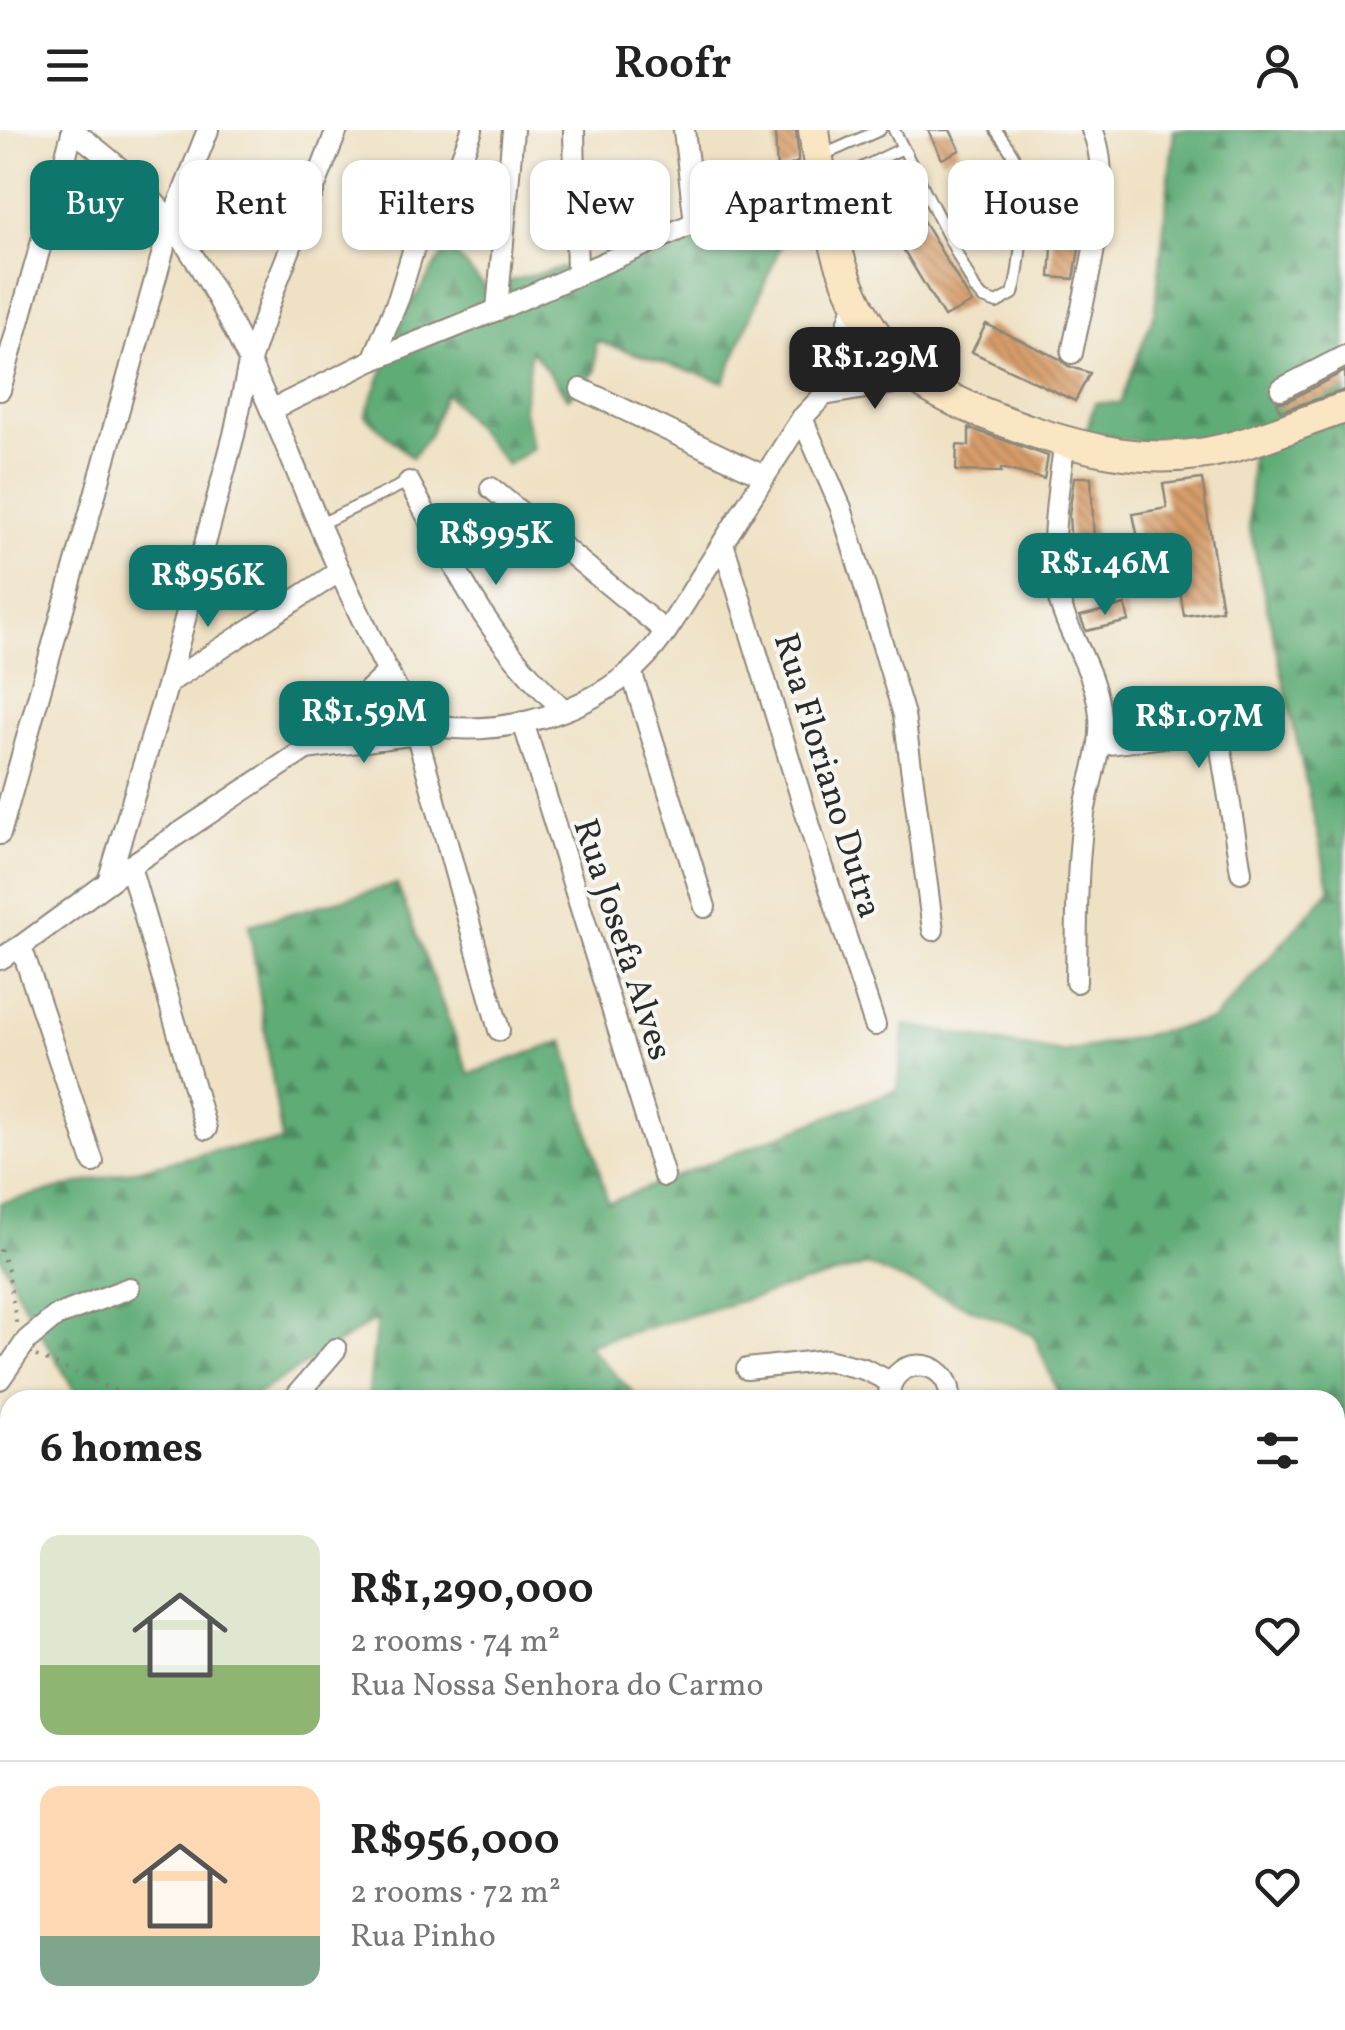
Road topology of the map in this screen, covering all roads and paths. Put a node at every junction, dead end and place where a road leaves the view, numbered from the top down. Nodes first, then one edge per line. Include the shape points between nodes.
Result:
1 (73, 130) edge
2 (208, 130) edge
3 (336, 130) edge
4 (472, 130) edge
5 (514, 130) edge
6 (574, 130) edge
7 (684, 130) edge
8 (880, 130) edge
9 (894, 130) edge
10 (996, 130) edge
11 (1092, 130) edge
12 (903, 148) junction
13 (818, 160) edge
14 (910, 160) edge
15 (1015, 160) edge
16 (690, 181) edge
17 (928, 194) edge
18 (171, 222) junction
19 (690, 225) edge
20 (948, 235) edge
21 (836, 250) edge
22 (956, 250) edge
23 (1016, 250) edge
24 (577, 275) junction
25 (855, 302) junction
26 (498, 310) junction
27 (1072, 354) dead end
28 (1345, 356) edge
29 (373, 360) junction
30 (249, 363) junction
31 (918, 379) junction
32 (581, 389) dead end
33 (1281, 389) dead end
34 (0, 390) edge
35 (824, 395) junction
36 (1345, 408) edge
37 (272, 410) junction
38 (802, 418) junction
39 (1065, 442) junction
40 (764, 476) junction
41 (409, 482) joint
42 (491, 488) dead end
43 (319, 524) junction
44 (723, 544) junction
45 (340, 571) junction
46 (666, 632) junction
47 (388, 672) junction
48 (631, 672) junction
49 (168, 683) junction
50 (563, 709) junction
51 (523, 722) junction
52 (415, 728) junction
53 (1100, 745) junction
54 (306, 749) junction
55 (0, 834) edge
56 (130, 866) junction
57 (1241, 872) dead end
58 (108, 882) junction
59 (705, 907) dead end
60 (932, 930) dead end
61 (21, 946) junction
62 (0, 959) edge
63 (1076, 982) dead end
64 (875, 1025) dead end
65 (499, 1030) dead end
66 (206, 1129) dead end
67 (93, 1162) dead end
68 (664, 1176) dead end
69 (0, 1248) edge
70 (130, 1288) dead end
71 (336, 1349) dead end
72 (21, 1350) junction
73 (747, 1369) dead end
74 (1, 1378) edge
75 (110, 1390) edge
76 (301, 1390) edge
77 (889, 1390) edge
78 (891, 1390) edge
79 (949, 1390) edge

1 - 18 street
1 - 34 street
2 - 18 street
3 - 30 street
4 - 29 street via 452,183 417,238
5 - 26 street
6 - 24 street
7 - 16 street
8 - 13 lane
9 - 12 lane
10 - 15 lane
11 - 27 street via 1101,182
12 - 13 lane
12 - 14 lane
17 - 20 lane
18 - 30 street
18 - 55 street
19 - 24 street
21 - 25 main road
22 - 23 lane via 989,302 1013,294
24 - 26 street
25 - 31 main road
25 - 35 street
26 - 29 street
28 - 33 street
29 - 37 street
30 - 37 street
30 - 49 street
31 - 35 street
31 - 39 main road via 995,418
32 - 40 street
35 - 38 street
36 - 39 main road via 1202,454 1113,454
37 - 43 street
38 - 40 street
38 - 60 street via 841,508 904,715
39 - 53 street via 1056,586 1096,685
40 - 44 street
41 - 43 lane
41 - 50 street via 487,623
42 - 46 street
43 - 45 street
44 - 46 street
44 - 64 street, Rua Floriano Dutra
45 - 47 street
45 - 49 street
46 - 48 street
47 - 52 street
47 - 54 street
48 - 50 street
48 - 59 street
49 - 58 street
50 - 51 street
51 - 52 street
51 - 68 street, Rua Josefa Alves
52 - 54 street
52 - 65 street
53 - 57 street via 1215,734
53 - 63 street via 1081,837
54 - 56 street
56 - 58 street
56 - 66 street
58 - 61 street
61 - 62 street
61 - 67 street
69 - 72 path
70 - 72 street via 56,1316
71 - 76 street
72 - 74 street
72 - 75 path
73 - 77 street via 827,1360 864,1369
78 - 79 street via 905,1367 924,1364 942,1373

